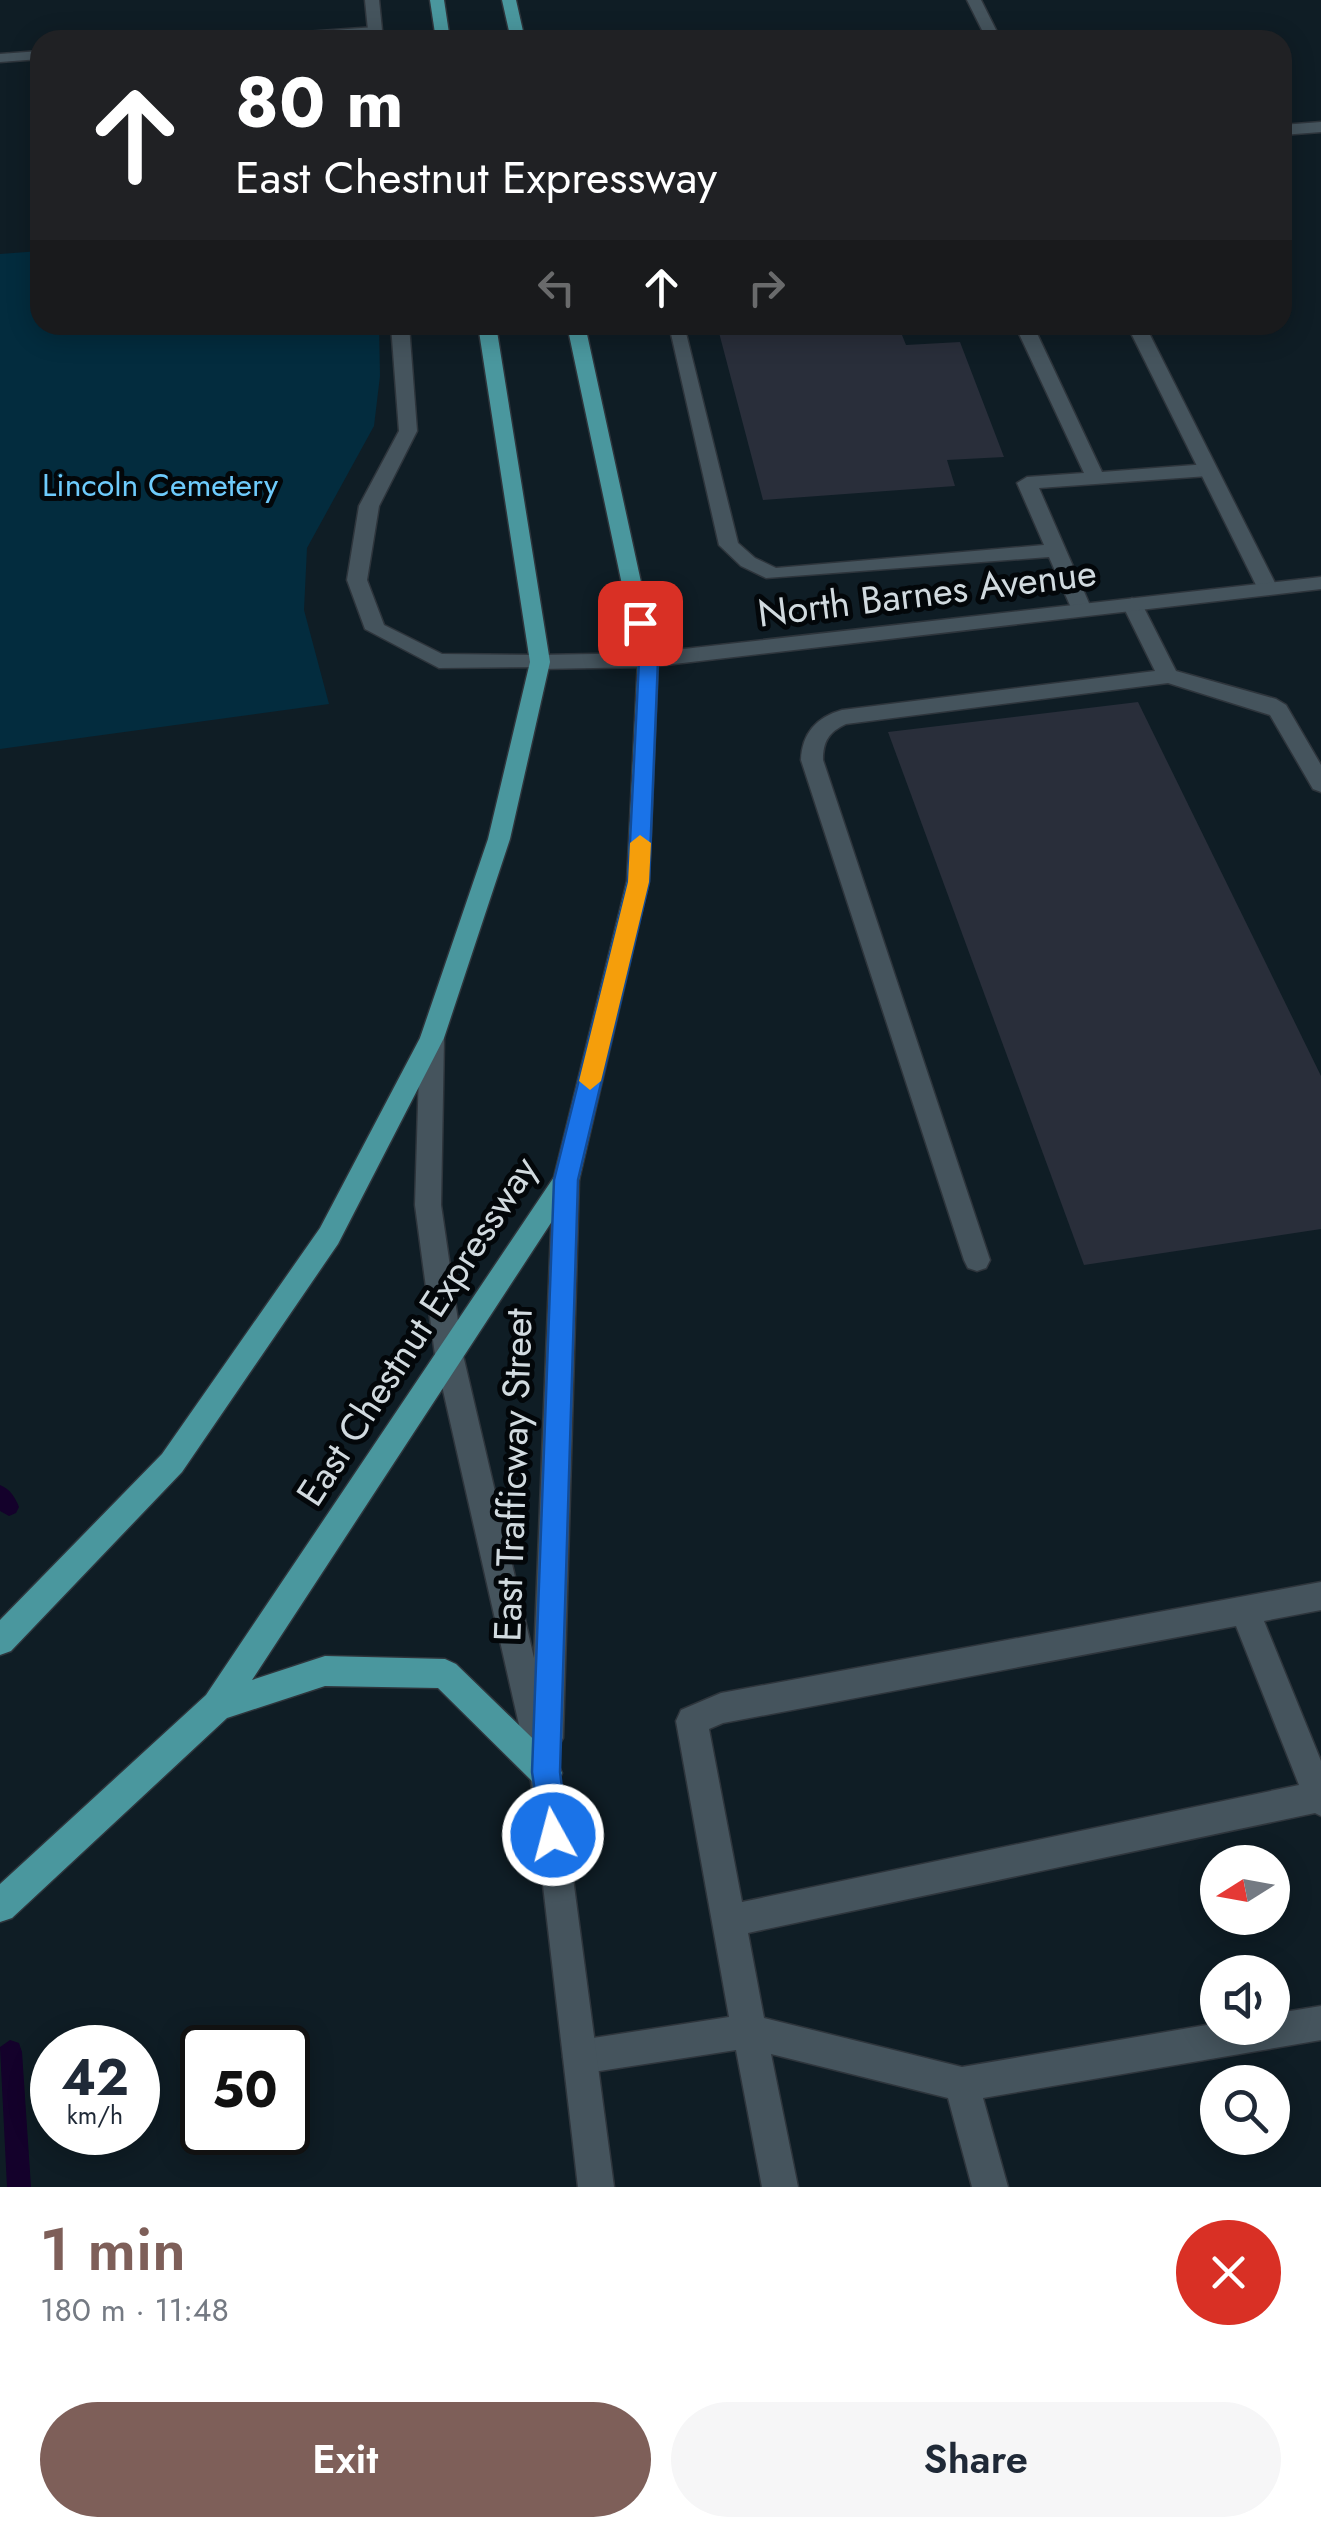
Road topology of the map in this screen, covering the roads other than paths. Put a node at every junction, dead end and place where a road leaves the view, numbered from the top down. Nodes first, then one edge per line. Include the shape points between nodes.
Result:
1 (372, 0) edge
2 (437, 0) edge
3 (509, 0) edge
4 (974, 0) edge
5 (374, 30) edge
6 (442, 30) edge
7 (516, 30) edge
8 (989, 30) edge
9 (30, 56) edge
10 (0, 58) edge
11 (1321, 127) edge
12 (1292, 129) edge
13 (401, 335) edge
14 (490, 335) edge
15 (578, 335) edge
16 (678, 335) edge
17 (1029, 335) edge
18 (1141, 335) edge
19 (1208, 470) junction
20 (1096, 478) junction
21 (1056, 550) junction
22 (1321, 583) edge
23 (1268, 589) junction
24 (1132, 604) junction
25 (1082, 610) junction
26 (648, 660) junction
27 (540, 662) junction
28 (1168, 676) junction
29 (1321, 784) edge
30 (432, 1038) junction
31 (566, 1180) junction
32 (977, 1260) dead end
33 (450, 1355) junction
34 (1321, 1596) edge
35 (1246, 1610) junction
36 (0, 1642) edge
37 (217, 1706) junction
38 (546, 1772) junction
39 (1321, 1798) edge
40 (0, 1906) edge
41 (728, 1922) junction
42 (1321, 2023) edge
43 (748, 2031) junction
44 (580, 2057) junction
45 (962, 2084) junction
46 (596, 2187) edge
47 (780, 2187) edge
48 (990, 2187) edge

1 - 5 street
2 - 6 main road
3 - 7 main road
4 - 8 street
9 - 10 street
11 - 12 street
13 - 27 street, North Barnes Avenue via 408,431 369,506 357,580 375,629 439,661
14 - 27 main road
15 - 26 main road, East Chestnut Expressway
16 - 21 street via 730,545 748,562 773,574
17 - 20 street
18 - 19 street
19 - 20 street
19 - 23 street
20 - 21 street via 1028,484
21 - 25 street
22 - 23 street, North Barnes Avenue
23 - 24 street, North Barnes Avenue
24 - 25 street, North Barnes Avenue
24 - 28 street
25 - 26 street, North Barnes Avenue
26 - 27 street, North Barnes Avenue
26 - 31 main road, East Chestnut Expressway via 638,882
27 - 30 main road via 499,838
28 - 29 street via 1278,710
28 - 32 street via 842,717 824,725 811,742
30 - 33 street, East Trafficway Street via 428,1205
30 - 36 main road via 329,1236 172,1463
31 - 33 main road, East Chestnut Expressway
31 - 38 street, East Trafficway Street
33 - 37 main road, East Chestnut Expressway
33 - 38 street, East Trafficway Street
34 - 35 street
35 - 39 street
35 - 41 street via 720,1708 692,1721
37 - 38 main road via 324,1670 445,1674
37 - 40 main road, East Chestnut Expressway
38 - 44 street, East Trafficway Street
39 - 41 street
41 - 43 street
42 - 45 street
43 - 44 street
43 - 45 street
43 - 47 street
44 - 46 street, East Trafficway Street
45 - 48 street

